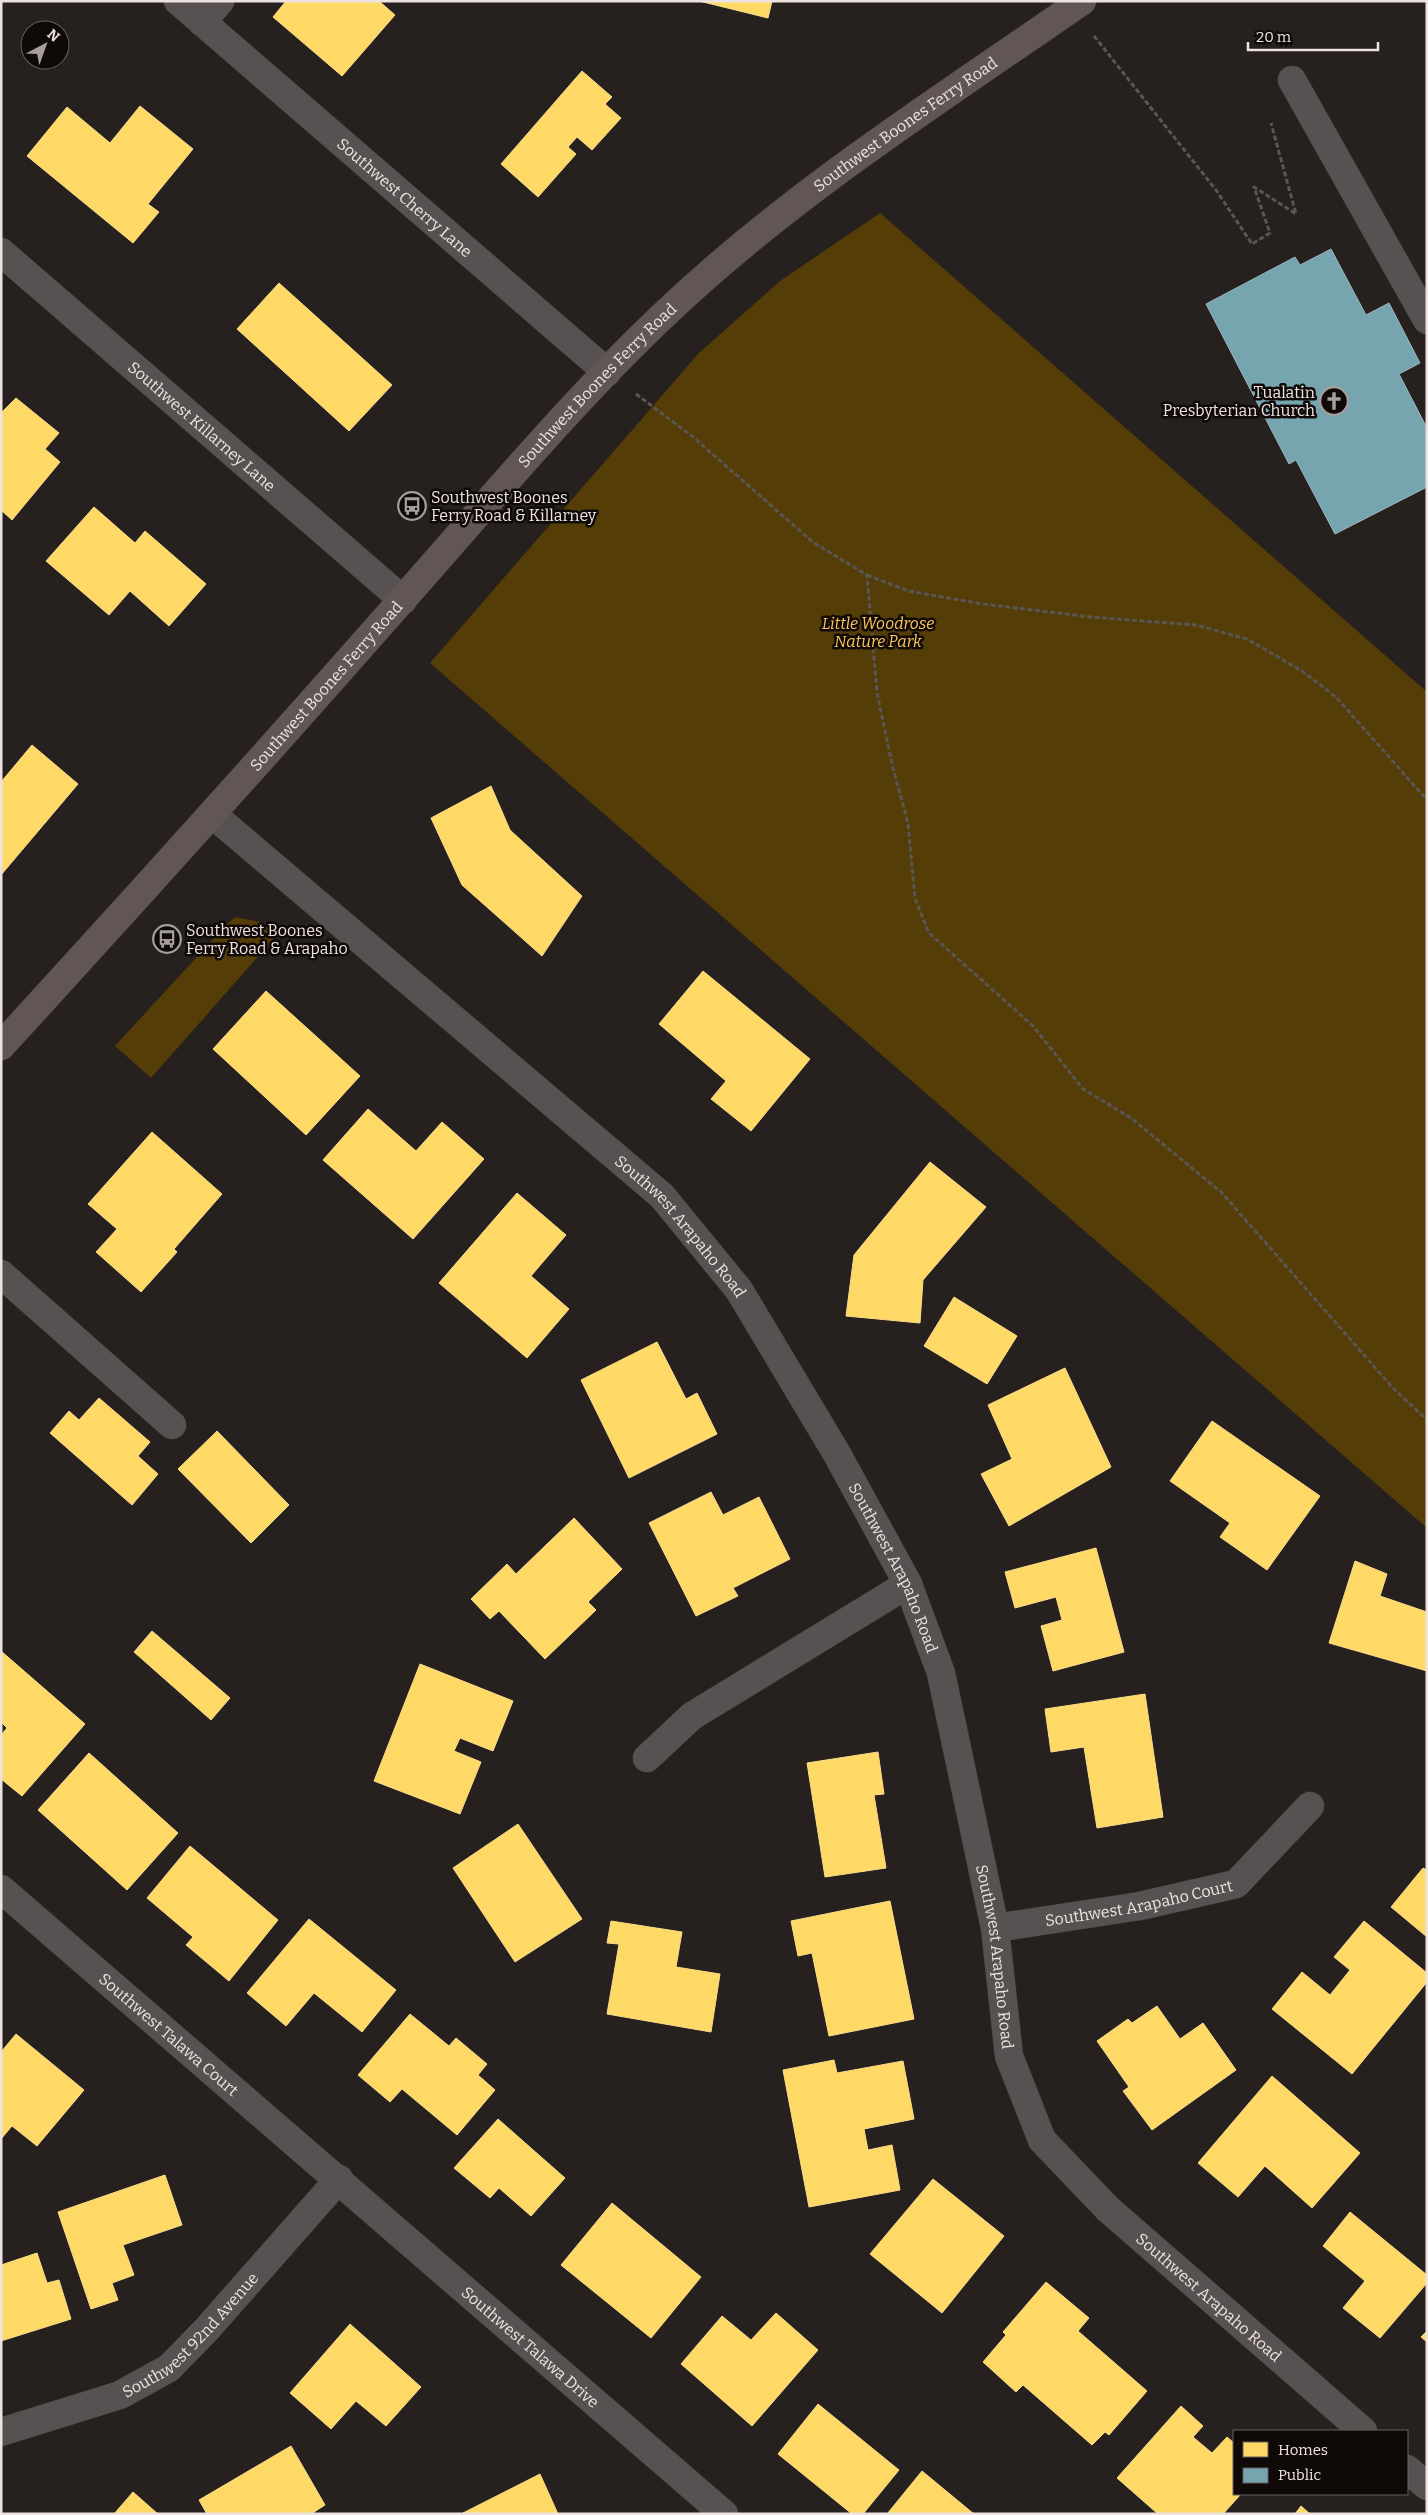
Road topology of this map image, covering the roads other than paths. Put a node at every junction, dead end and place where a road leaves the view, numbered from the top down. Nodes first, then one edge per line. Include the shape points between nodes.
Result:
1 (178, 1) edge
2 (220, 1) edge
3 (1077, 4) edge
4 (202, 22) junction
5 (1292, 80) dead end
6 (1, 252) edge
7 (1427, 320) edge
8 (608, 372) junction
9 (403, 600) junction
10 (212, 814) junction
11 (1, 1046) edge
12 (1, 1274) edge
13 (172, 1425) dead end
14 (908, 1584) junction
15 (647, 1758) dead end
16 (1310, 1806) dead end
17 (1, 1889) edge
18 (996, 1928) junction
19 (339, 2179) junction
20 (1363, 2430) edge
21 (1, 2432) edge
22 (1408, 2470) edge
23 (1427, 2486) edge
24 (724, 2514) edge

1 - 4 street, Southwest Cherry Lane
2 - 4 street
3 - 8 main road, Southwest Boones Ferry Road via 822,182 733,252
4 - 8 street, Southwest Cherry Lane
5 - 7 street
6 - 9 street, Southwest Killarney Lane
8 - 9 main road, Southwest Boones Ferry Road via 548,434
9 - 10 main road, Southwest Boones Ferry Road
10 - 11 main road, Southwest Boones Ferry Road
10 - 14 street, Southwest Arapaho Road via 662,1196 740,1290 837,1454
12 - 13 street
14 - 15 street via 692,1716
14 - 18 street, Southwest Arapaho Road via 941,1673
16 - 18 street, Southwest Arapaho Court via 1236,1884 1140,1906
17 - 19 street, Southwest Talawa Court
18 - 20 street, Southwest Arapaho Road via 1010,2056 1042,2140 1108,2209
19 - 21 street, Southwest 92nd Avenue via 169,2368 120,2394
19 - 24 street, Southwest Talawa Drive
22 - 23 street

